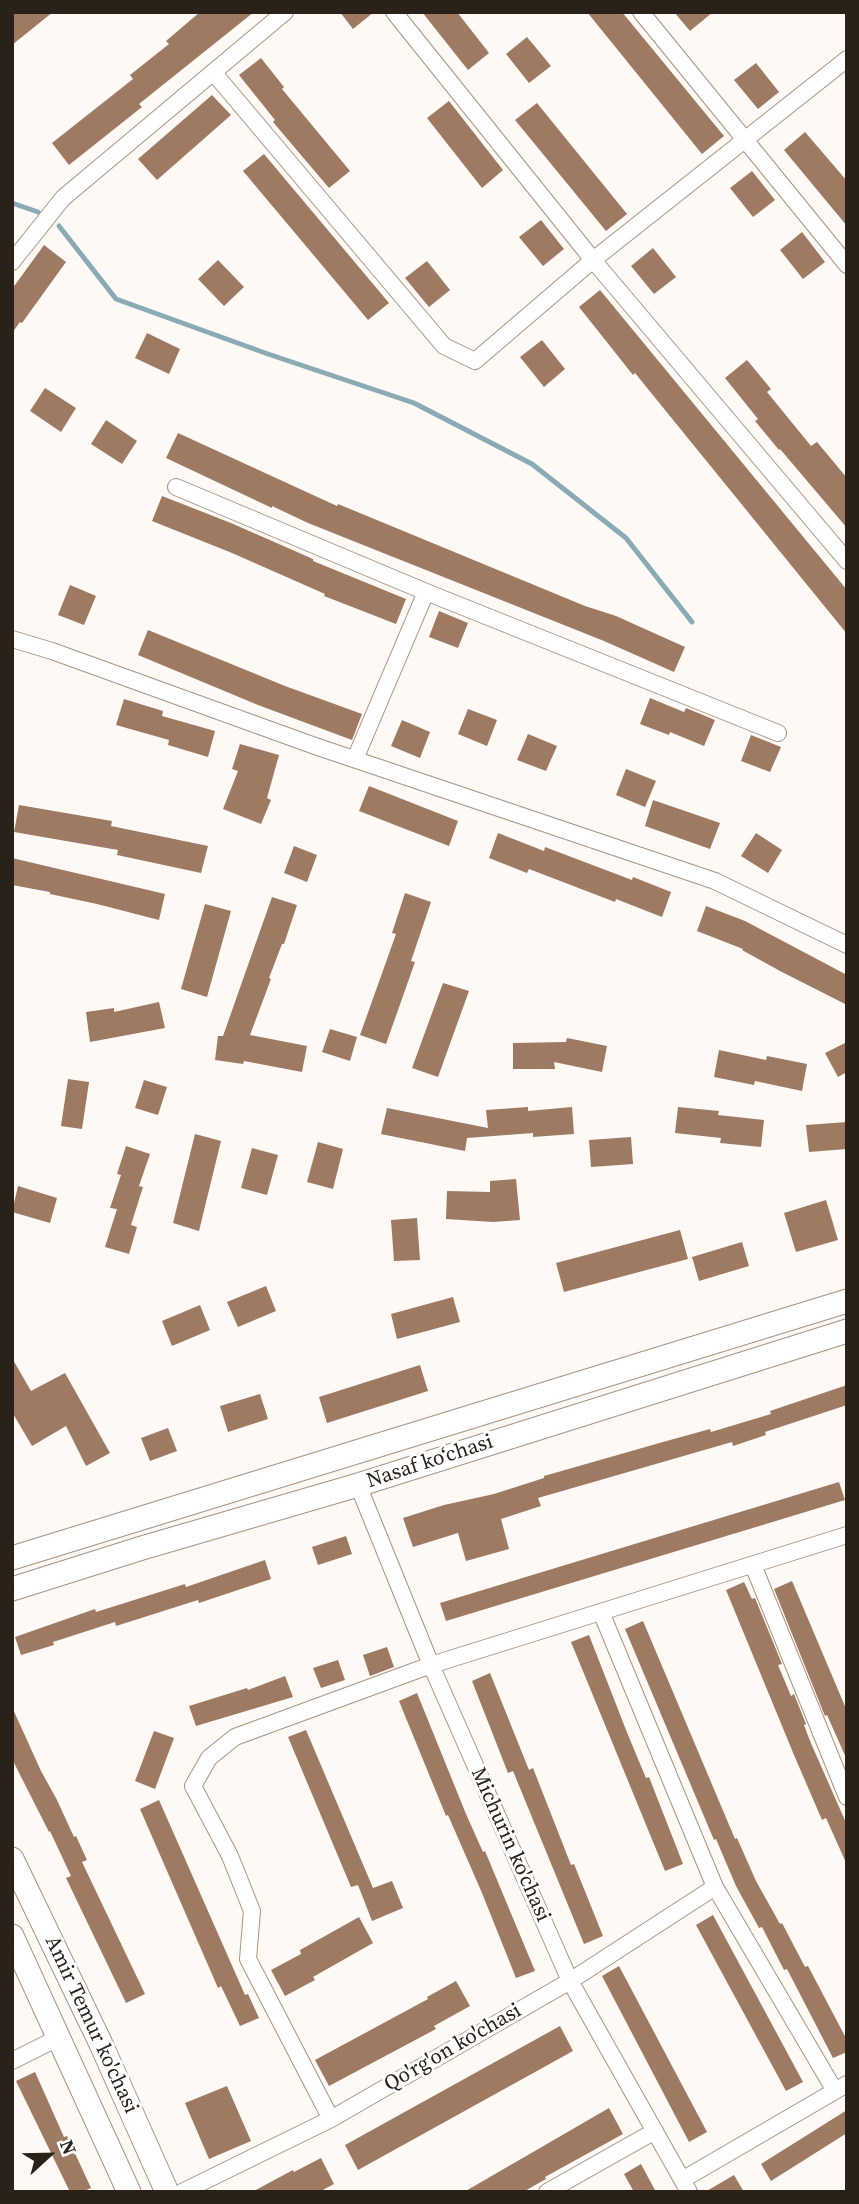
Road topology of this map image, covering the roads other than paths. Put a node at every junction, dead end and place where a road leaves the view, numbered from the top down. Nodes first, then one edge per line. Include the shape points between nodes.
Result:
1 (285, 12) edge
2 (394, 12) edge
3 (641, 12) edge
4 (847, 59) edge
5 (213, 72) junction
6 (744, 141) junction
7 (593, 260) junction
8 (12, 262) edge
9 (847, 265) edge
10 (176, 487) dead end
11 (847, 561) edge
12 (426, 592) junction
13 (12, 639) edge
14 (779, 733) dead end
15 (355, 759) junction
16 (847, 945) edge
17 (847, 1301) edge
18 (847, 1331) edge
19 (358, 1485) junction
20 (847, 1535) edge
21 (12, 1558) edge
22 (753, 1565) junction
23 (12, 1589) edge
24 (601, 1612) junction
25 (431, 1665) junction
26 (847, 1797) edge
27 (12, 1859) edge
28 (715, 1887) junction
29 (12, 1936) edge
30 (570, 1981) junction
31 (60, 2037) junction
32 (12, 2061) edge
33 (841, 2087) edge
34 (331, 2119) junction
35 (655, 2131) junction
36 (686, 2186) edge
37 (129, 2192) edge
38 (167, 2192) edge
39 (182, 2192) edge
40 (547, 2192) edge

1 - 5 street
2 - 7 street
3 - 6 street
4 - 6 street
5 - 7 street via 444,346 475,361
5 - 8 street via 63,198
6 - 7 street
6 - 9 street
7 - 11 street
10 - 12 street
12 - 14 street
12 - 15 street
13 - 15 street
15 - 16 street via 715,881
17 - 21 main road, Nasaf ko‘chasi
18 - 19 main road, Nasaf ko‘chasi
19 - 23 main road, Nasaf ko‘chasi
19 - 25 street, Michurin ko'chasi
20 - 22 street
22 - 24 street
22 - 26 street
24 - 25 street
24 - 28 street
25 - 30 street, Michurin ko'chasi
25 - 34 street via 235,1737 209,1758 193,1786 253,1910 248,1959
27 - 38 main road, Amir Temur ko'chasi
28 - 30 street, Qo'rg'on ko'chasi
28 - 33 street
29 - 31 main road, Amir Temur ko'chasi
30 - 34 street, Qo'rg'on ko'chasi
30 - 35 street, Michurin ko'chasi
31 - 32 street
31 - 37 main road, Amir Temur ko'chasi
33 - 36 street
34 - 39 street, Qo'rg'on ko'chasi
35 - 36 street, Michurin ko'chasi
35 - 40 street

